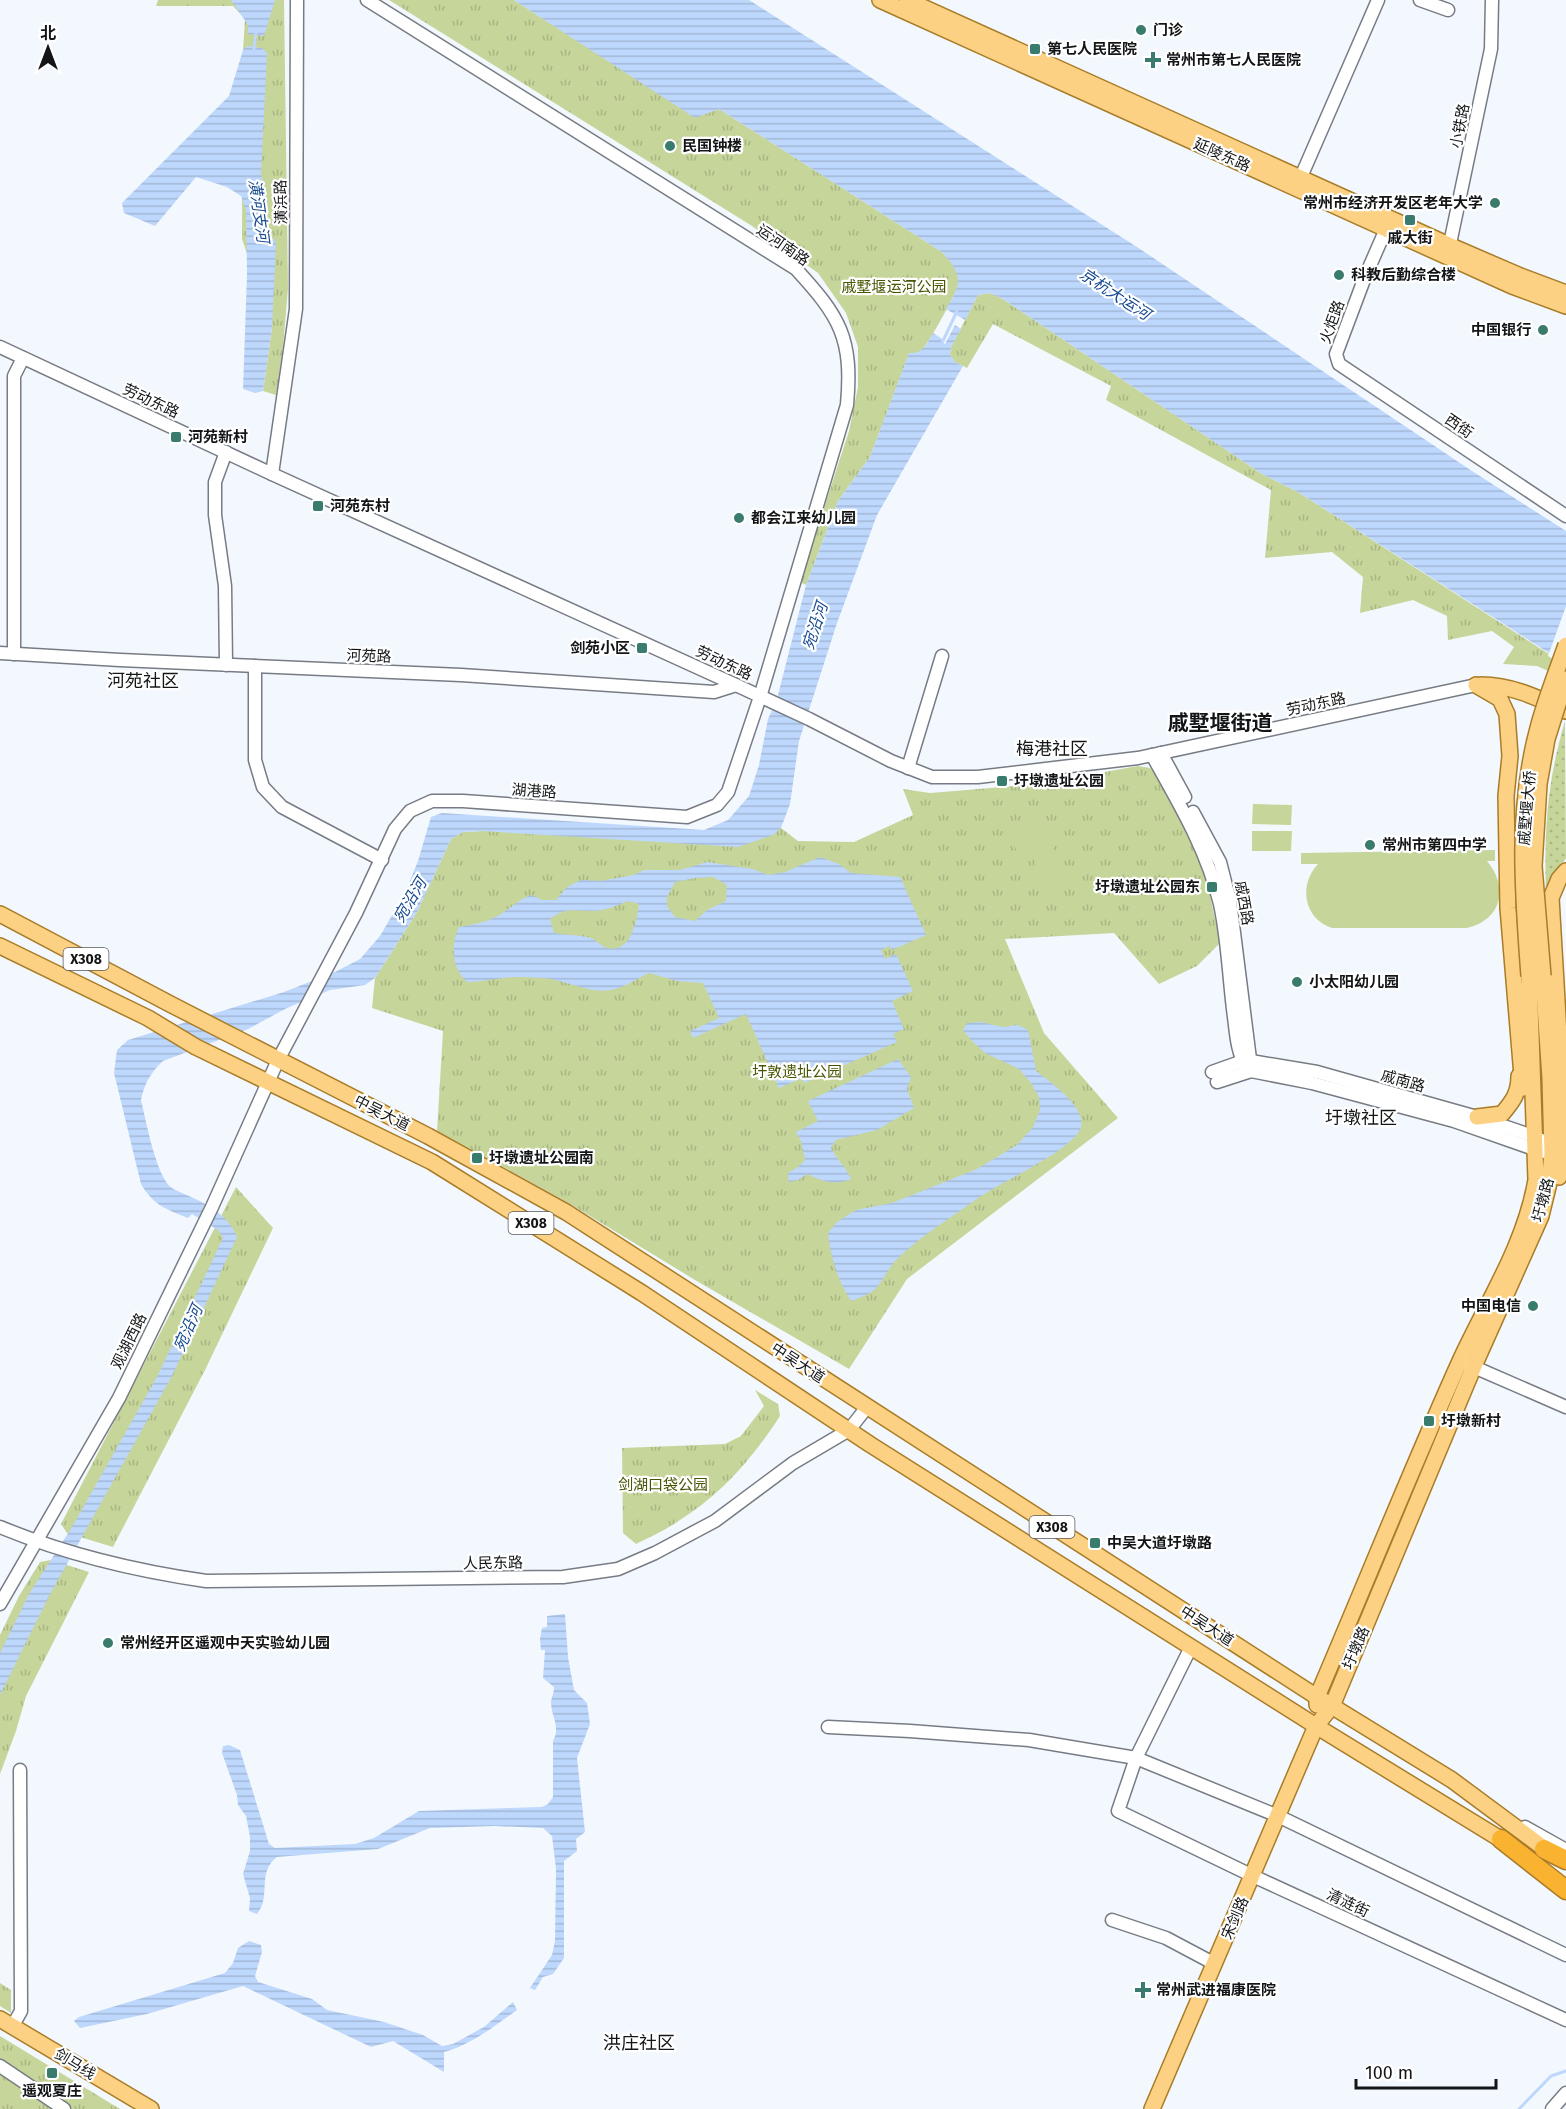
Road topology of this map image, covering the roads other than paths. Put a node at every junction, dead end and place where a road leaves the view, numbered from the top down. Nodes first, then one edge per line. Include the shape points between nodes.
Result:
1 (297, 0) edge
2 (367, 0) edge
3 (880, 0) edge
4 (1378, 0) edge
5 (1420, 0) edge
6 (1492, 0) edge
7 (901, 2) edge
8 (1448, 10) dead end
9 (1299, 183) junction
10 (1386, 229) junction
11 (1449, 251) junction
12 (1566, 293) edge
13 (1566, 306) edge
14 (0, 347) edge
15 (23, 358) junction
16 (1336, 359) joint
17 (226, 452) junction
18 (272, 474) junction
19 (1566, 516) edge
20 (1566, 645) edge
21 (0, 653) edge
22 (14, 654) junction
23 (942, 656) dead end
24 (226, 664) junction
25 (255, 666) junction
26 (1566, 679) edge
27 (736, 685) junction
28 (1476, 685) junction
29 (760, 697) junction
30 (1566, 711) edge
31 (1157, 754) junction
32 (908, 768) junction
33 (382, 860) junction
34 (1564, 876) edge
35 (0, 914) edge
36 (0, 946) edge
37 (1536, 976) junction
38 (1529, 996) junction
39 (1519, 1045) junction
40 (278, 1060) junction
41 (1248, 1064) junction
42 (1215, 1077) dead end
43 (268, 1083) junction
44 (1477, 1117) junction
45 (1533, 1140) junction
46 (1558, 1150) edge
47 (1467, 1364) junction
48 (867, 1407) junction
49 (1566, 1407) edge
50 (849, 1430) junction
51 (0, 1527) edge
52 (35, 1541) junction
53 (0, 1604) edge
54 (1191, 1647) junction
55 (1317, 1697) junction
56 (1332, 1706) junction
57 (1316, 1726) junction
58 (828, 1727) dead end
59 (1136, 1758) junction
60 (20, 1770) dead end
61 (1487, 1806) junction
62 (1278, 1816) junction
63 (1501, 1839) junction
64 (1544, 1849) joint
65 (1566, 1850) edge
66 (1566, 1862) edge
67 (1253, 1876) junction
68 (1566, 1879) edge
69 (1566, 1890) edge
70 (1112, 1920) dead end
71 (1566, 1955) edge
72 (1215, 1964) junction
73 (1566, 2020) edge
74 (6, 2023) edge
75 (0, 2066) edge
76 (1566, 2093) edge
77 (64, 2109) edge
78 (151, 2109) edge
79 (1152, 2109) edge
80 (1552, 2109) edge

1 - 18 street, 潢浜路 via 296,309
2 - 29 street, 运河南路 via 796,269 823,298 847,347 847,405
3 - 7 main road, 延陵东路
4 - 9 street
5 - 8 street
6 - 11 street, 小铁路 via 1491,49
7 - 9 main road, 延陵东路
9 - 10 main road, 延陵东路
9 - 11 main road, 延陵东路
10 - 11 main road, 延陵东路
10 - 16 street, 火炬路
11 - 12 main road, 延陵东路
11 - 13 main road, 延陵东路 via 1512,286
14 - 15 street, 劳动东路
15 - 17 street, 劳动东路
15 - 22 street via 14,376
16 - 19 street, 西街
17 - 18 street, 劳动东路
17 - 24 street via 215,482 215,515 225,586
18 - 27 street, 劳动东路
20 - 37 main road, 戚墅堰大桥, bridge via 1537,732 1527,785 1521,866
21 - 22 street, 河苑路
22 - 24 street, 河苑路
23 - 32 street
24 - 25 street, 河苑路
25 - 27 street, 河苑路 via 714,692
25 - 33 street via 255,760 263,787 282,807
26 - 37 main road, 戚墅堰大桥, bridge via 1547,739 1539,784 1534,866
27 - 29 street, 劳动东路
28 - 30 main road via 1524,692
28 - 31 street, 劳动东路
28 - 39 main road via 1500,699 1508,714 1508,908
29 - 32 street, 劳动东路
29 - 33 street, 湖港路 via 728,792 717,806 704,812 687,817 432,801 411,811 401,822
31 - 32 street, 劳动东路 via 978,777 932,777
31 - 41 street, 戚西路 via 1209,866 1222,914 1237,1036
33 - 40 street, 湖港路
34 - 46 main road via 1551,898 1559,1035
35 - 40 main road, 中吴大道 / X308
36 - 43 main road, 中吴大道 / X308 via 148,1018
37 - 38 main road, 圩墩路
37 - 46 main road
38 - 39 main road
38 - 45 main road, 圩墩路
39 - 44 main road via 1519,1089 1514,1101 1502,1114
39 - 45 main road via 1525,1108
40 - 43 street
40 - 48 main road, 中吴大道 / X308 via 566,1212
41 - 42 street, 戚南路
41 - 44 street, 戚南路 via 1317,1072
41 - 45 street, 戚南路
43 - 50 main road, 中吴大道 / X308 via 432,1162 642,1293
43 - 52 street, 观湖西路 via 119,1398
44 - 45 street, 戚南路
45 - 46 street, 戚南路
45 - 47 main road, 圩墩路 via 1536,1180 1529,1214
46 - 47 main road, 圩墩路 via 1555,1198 1528,1242
47 - 49 street
47 - 55 main road, 圩墩路
47 - 56 main road, 圩墩路
48 - 50 street, 人民东路
48 - 55 main road, 中吴大道 / X308
50 - 52 street, 人民东路 via 793,1463 715,1521 655,1553 618,1569 563,1577 206,1581 162,1575
50 - 54 main road, 中吴大道 / X308
51 - 52 street
52 - 53 street, 观湖西路
54 - 57 main road, 中吴大道 / X308
54 - 59 street
55 - 56 main road, 中吴大道 / X308
55 - 57 main road, 圩墩路
56 - 57 main road, 圩墩路
56 - 61 main road, 中吴大道 / X308
57 - 62 main road, 宋剑路
57 - 63 main road, 中吴大道 / X308
58 - 59 street via 1029,1740
59 - 62 street
59 - 67 street, 清涟街 via 1118,1811
60 - 74 street via 21,2011
61 - 64 main road, 中吴大道 / X308
61 - 65 street
62 - 67 main road, 宋剑路
62 - 71 street
63 - 68 main road, 中吴大道 / X308
63 - 69 highway
64 - 66 highway
67 - 72 main road, 宋剑路
67 - 73 street, 清涟街
70 - 72 street via 1166,1938
72 - 79 main road, 宋剑路
74 - 78 main road, 剑马线
75 - 77 street
76 - 80 street

